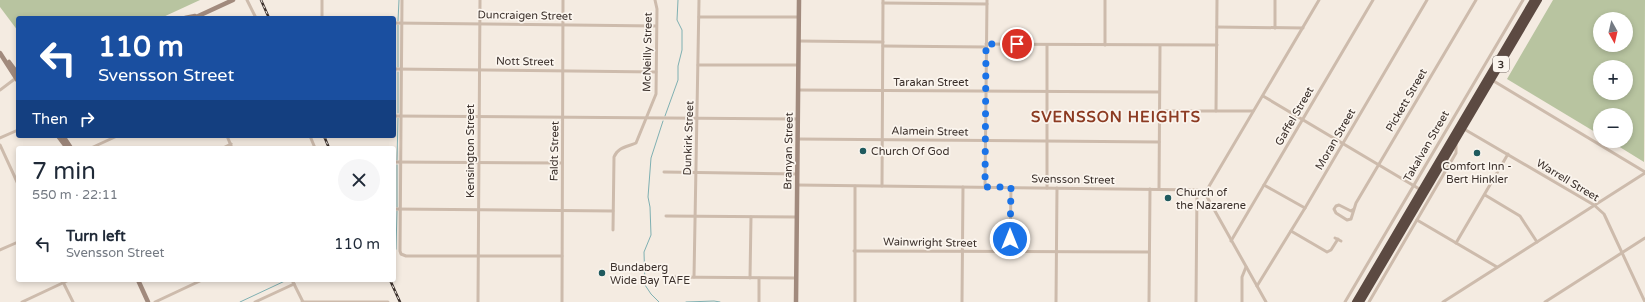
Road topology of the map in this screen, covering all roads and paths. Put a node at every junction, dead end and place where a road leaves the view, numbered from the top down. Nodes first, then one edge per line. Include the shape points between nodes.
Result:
1 (233, 0) edge
2 (247, 0) edge
3 (322, 0) edge
4 (402, 0) edge
5 (480, 0) edge
6 (564, 0) edge
7 (655, 0) edge
8 (699, 0) edge
9 (799, 0) edge
10 (1105, 0) edge
11 (1217, 0) edge
12 (1275, 0) edge
13 (1319, 0) edge
14 (1373, 0) edge
15 (1427, 0) edge
16 (1476, 0) edge
17 (1523, 0) edge
18 (1533, 0) edge
19 (1539, 0) edge
20 (883, 1) edge
21 (987, 2) edge
22 (204, 13) junction
23 (193, 16) edge
24 (198, 16) edge
25 (255, 16) edge
26 (322, 16) edge
27 (699, 16) junction
28 (798, 17) junction
29 (396, 23) edge
30 (401, 23) junction
31 (480, 24) junction
32 (563, 25) junction
33 (656, 26) junction
34 (1217, 27) junction
35 (1275, 28) junction
36 (1303, 28) junction
37 (798, 41) junction
38 (883, 44) junction
39 (986, 45) junction
40 (1047, 45) junction
41 (1105, 45) junction
42 (1217, 45) junction
43 (1160, 46) junction
44 (0, 52) edge
45 (698, 65) junction
46 (798, 65) junction
47 (396, 69) edge
48 (401, 69) junction
49 (479, 70) junction
50 (562, 71) junction
51 (656, 72) junction
52 (16, 73) edge
53 (16, 73) edge
54 (1480, 74) junction
55 (16, 78) edge
56 (1489, 79) junction
57 (0, 90) edge
58 (798, 90) junction
59 (882, 91) junction
60 (986, 91) junction
61 (1047, 92) junction
62 (1159, 92) junction
63 (1262, 96) junction
64 (1159, 111) junction
65 (1216, 111) junction
66 (1253, 111) junction
67 (396, 116) edge
68 (401, 116) junction
69 (479, 117) junction
70 (563, 118) junction
71 (647, 118) junction
72 (698, 119) junction
73 (798, 120) junction
74 (1302, 120) junction
75 (1461, 127) junction
76 (16, 131) edge
77 (0, 138) edge
78 (113, 138) edge
79 (798, 139) junction
80 (882, 139) junction
81 (986, 140) junction
82 (1047, 141) junction
83 (1159, 142) junction
84 (1456, 142) junction
85 (1342, 144) junction
86 (0, 145) edge
87 (95, 146) edge
88 (1508, 154) junction
89 (396, 162) edge
90 (400, 162) junction
91 (479, 163) junction
92 (562, 163) junction
93 (1378, 166) junction
94 (1440, 169) junction
95 (664, 172) dead end
96 (1645, 172) edge
97 (696, 173) junction
98 (797, 174) junction
99 (16, 180) edge
100 (1440, 182) junction
101 (1264, 184) junction
102 (797, 185) junction
103 (855, 186) junction
104 (882, 186) junction
105 (1414, 186) junction
106 (963, 187) junction
107 (985, 187) junction
108 (1011, 187) junction
109 (1046, 188) junction
110 (1057, 188) junction
111 (1150, 189) junction
112 (1159, 189) junction
113 (1197, 190) junction
114 (1204, 192) junction
115 (1423, 192) junction
116 (1484, 195) junction
117 (1594, 206) junction
118 (1305, 208) junction
119 (396, 209) edge
120 (400, 209) junction
121 (1354, 209) junction
122 (479, 210) junction
123 (562, 210) junction
124 (613, 211) junction
125 (666, 216) dead end
126 (694, 217) junction
127 (751, 217) junction
128 (797, 217) junction
129 (1417, 220) junction
130 (613, 230) dead end
131 (1291, 231) junction
132 (1387, 232) junction
133 (1645, 238) edge
134 (1338, 240) dead end
135 (1231, 241) junction
136 (1390, 242) junction
137 (1537, 242) junction
138 (16, 243) edge
139 (1456, 243) junction
140 (0, 250) edge
141 (854, 251) junction
142 (962, 252) junction
143 (1010, 252) junction
144 (1149, 252) junction
145 (1622, 252) junction
146 (1056, 253) junction
147 (479, 256) junction
148 (562, 256) junction
149 (1246, 267) junction
150 (1497, 267) junction
151 (664, 277) dead end
152 (694, 277) junction
153 (750, 278) junction
154 (759, 278) junction
155 (796, 278) junction
156 (61, 282) edge
157 (63, 282) edge
158 (139, 282) edge
159 (198, 282) edge
160 (294, 284) joint
161 (1257, 286) junction
162 (22, 302) edge
163 (72, 302) edge
164 (148, 302) edge
165 (155, 302) edge
166 (256, 302) edge
167 (302, 302) edge
168 (388, 302) edge
169 (478, 302) edge
170 (562, 302) edge
171 (759, 302) edge
172 (796, 302) edge
173 (855, 302) edge
174 (962, 302) edge
175 (1056, 302) edge
176 (1149, 302) edge
177 (1196, 302) edge
178 (1242, 302) edge
179 (1266, 302) edge
180 (1345, 302) edge
181 (1355, 302) edge
182 (1361, 302) edge
183 (1369, 302) edge
184 (1443, 302) edge
185 (1545, 302) edge
186 (1645, 302) edge

1 - 22 street
2 - 25 street
3 - 26 street
4 - 30 street
5 - 31 street, Kensington Street
6 - 32 street, Faldt Street
7 - 33 street, McNeilly Street
8 - 27 street, Dunkirk Street
9 - 28 street, Branyan Street
10 - 41 street
11 - 34 street
12 - 35 street
13 - 36 street
14 - 74 street, Gaffel Street
15 - 85 street, Moran Street
16 - 93 street, Pickett Street
17 - 54 street, Takalvan Street
18 - 56 highway, Takalvan Street / 3
19 - 56 highway, Takalvan Street / 3
20 - 21 street
20 - 38 street
21 - 39 street
22 - 23 street
22 - 24 street
27 - 28 street
27 - 45 street, Dunkirk Street
28 - 37 street, Branyan Street
29 - 30 street, Duncraigen Street
30 - 31 street, Duncraigen Street
30 - 48 street
31 - 32 street, Duncraigen Street
31 - 49 street, Kensington Street
32 - 33 street, Duncraigen Street
32 - 50 street, Faldt Street
33 - 51 street, McNeilly Street
34 - 35 street
34 - 42 street
35 - 36 street
36 - 63 street
37 - 38 street
37 - 46 street, Branyan Street
38 - 39 street
38 - 59 street
39 - 40 street
39 - 60 street
40 - 41 street
40 - 61 street
41 - 43 street
42 - 43 street
42 - 65 street
43 - 62 street
44 - 52 street
44 - 53 street
45 - 46 street
45 - 72 street, Dunkirk Street
46 - 58 street, Branyan Street
47 - 48 street, Nott Street
48 - 49 street, Nott Street
48 - 68 street
49 - 50 street, Nott Street
49 - 69 street, Kensington Street
50 - 51 street, Nott Street
50 - 70 street, Faldt Street
51 - 71 street, McNeilly Street via 656,94
54 - 56 street
54 - 105 street, Takalvan Street
55 - 57 street
56 - 75 highway, Takalvan Street / 3
56 - 96 street
58 - 59 street, Tarakan Street
58 - 73 street, Branyan Street
59 - 60 street, Tarakan Street
59 - 80 street
60 - 61 street, Tarakan Street
60 - 81 street
61 - 62 street, Tarakan Street
61 - 82 street
62 - 64 street
63 - 66 street
63 - 74 street
64 - 65 street
64 - 83 street
65 - 66 street
66 - 114 street
67 - 68 street
68 - 69 street
68 - 90 street
69 - 70 street
69 - 91 street, Kensington Street
70 - 71 street
70 - 92 street, Faldt Street
71 - 72 street
71 - 124 street, McNeilly Street via 636,143 617,151 614,158
72 - 73 street
72 - 97 street, Dunkirk Street
73 - 79 street, Branyan Street
74 - 85 street
74 - 101 street, Gaffel Street
75 - 84 highway, Takalvan Street / 3
75 - 88 street, Warrell Street
75 - 115 highway, Takalvan Street / 3
76 - 77 street
78 - 87 street
79 - 80 street, Alamein Street
79 - 98 street, Branyan Street
80 - 81 street, Alamein Street
80 - 104 street
81 - 82 street, Alamein Street
81 - 107 street
82 - 83 street, Alamein Street
82 - 109 street
83 - 112 street
84 - 94 highway, Takalvan Street / 3
84 - 100 street via 1457,151
85 - 93 street
85 - 118 street, Moran Street
86 - 99 street
88 - 116 street
88 - 117 street, Warrell Street
89 - 90 street
90 - 91 street
90 - 120 street
91 - 92 street
91 - 122 street, Kensington Street
92 - 123 street, Faldt Street
93 - 105 street
93 - 121 street, Pickett Street
94 - 100 street
94 - 115 highway, Takalvan Street / 3
95 - 97 street
96 - 117 street
97 - 98 street
97 - 126 street, Dunkirk Street
98 - 102 street, Branyan Street
100 - 129 street
101 - 118 street
101 - 135 street, Gaffel Street
102 - 103 street, Svensson Street
102 - 128 street, Branyan Street
103 - 104 street, Svensson Street
103 - 141 street
104 - 106 street, Svensson Street
105 - 115 street
105 - 132 street, Takalvan Street
106 - 107 street, Svensson Street
106 - 142 street
107 - 108 street, Svensson Street
108 - 109 street, Svensson Street
108 - 143 street
109 - 110 street, Svensson Street
110 - 111 street, Svensson Street
110 - 146 street
111 - 112 street, Svensson Street
111 - 144 street
112 - 113 street, Svensson Street
113 - 114 street, Svensson Street
113 - 177 street
114 - 135 street
115 - 136 highway, Takalvan Street / 3
115 - 182 highway, Takalvan Street / 3
116 - 137 street via 1520,216
116 - 139 street
117 - 137 street
117 - 145 street, Warrell Street via 1604,214
118 - 131 street, Moran Street
119 - 120 street
120 - 122 street
120 - 147 street via 401,254
121 - 121 street, Pickett Street via 1351,211 1339,205 1334,209 1336,213 1349,220
122 - 123 street
122 - 147 street, Kensington Street
123 - 124 street
123 - 148 street, Faldt Street
124 - 130 street, McNeilly Street
125 - 126 street
126 - 127 street
126 - 152 street, Dunkirk Street
127 - 128 street
127 - 153 street
128 - 155 street, Branyan Street
129 - 139 street
129 - 183 street
131 - 134 street via 1326,252 1331,250
131 - 161 street, Moran Street
132 - 136 street
132 - 180 street, Takalvan Street
133 - 145 street
135 - 149 street
136 - 181 highway, Takalvan Street / 3
137 - 150 street
138 - 140 street
139 - 150 street
141 - 142 street, Wainwright Street
141 - 173 street
142 - 143 street, Wainwright Street
142 - 174 street
143 - 146 street, Wainwright Street
144 - 146 street, Wainwright Street
144 - 176 street
145 - 185 street
145 - 186 street, Warrell Street
146 - 175 street
147 - 148 street
147 - 169 street, Kensington Street
148 - 170 street, Faldt Street
149 - 161 street
149 - 178 street via 1242,277
150 - 184 street
151 - 152 street
152 - 153 street
153 - 154 street
154 - 155 street
154 - 171 street
155 - 172 street, Branyan Street
156 - 162 street
157 - 163 street
158 - 164 street
159 - 165 street
160 - 166 street
160 - 167 street
161 - 179 street
167 - 168 street

